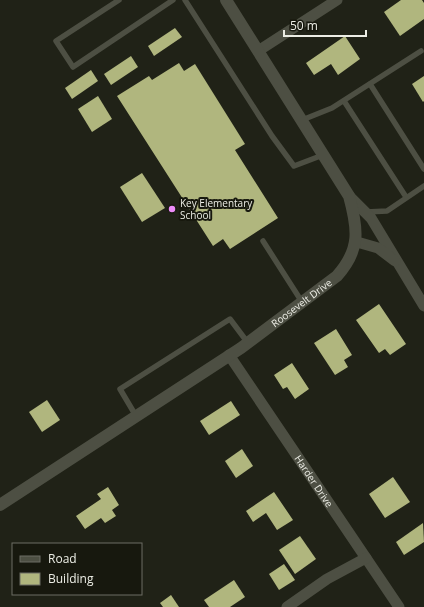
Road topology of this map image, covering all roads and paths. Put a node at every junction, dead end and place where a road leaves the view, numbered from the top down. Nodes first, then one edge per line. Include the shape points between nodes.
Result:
1 (119, 0) edge
2 (173, 0) edge
3 (185, 0) edge
4 (226, 0) edge
5 (337, 0) edge
6 (258, 51) junction
7 (421, 51) dead end
8 (370, 84) junction
9 (344, 101) junction
10 (302, 120) junction
11 (324, 154) junction
12 (424, 169) edge
13 (424, 186) edge
14 (349, 196) junction
15 (406, 197) junction
16 (364, 213) junction
17 (263, 241) dead end
18 (357, 242) junction
19 (397, 262) junction
20 (302, 303) junction
21 (424, 306) edge
22 (248, 343) junction
23 (229, 356) junction
24 (136, 416) junction
25 (0, 505) edge
26 (366, 558) junction
27 (287, 607) edge
28 (399, 607) edge

1 - 2 lane via 56,41 72,67
3 - 11 lane via 294,166
4 - 6 street, Roosevelt Drive
5 - 6 street
6 - 10 street, Roosevelt Drive
7 - 8 lane
8 - 9 lane
8 - 12 lane
9 - 10 lane
9 - 15 lane
10 - 11 street, Roosevelt Drive
11 - 14 street, Roosevelt Drive
13 - 15 lane
14 - 16 street
14 - 18 street, Roosevelt Drive via 355,217
15 - 16 lane via 387,211
16 - 19 street via 371,218 386,240
17 - 20 lane
18 - 19 street via 378,248
18 - 20 street, Roosevelt Drive via 342,271
19 - 21 street
20 - 22 street, Roosevelt Drive
22 - 23 street, Roosevelt Drive
22 - 24 lane via 230,319 120,389
23 - 24 street, Roosevelt Drive
23 - 26 street, Harder Drive
24 - 25 street, Roosevelt Drive
26 - 27 street via 327,579
26 - 28 street, Harder Drive

